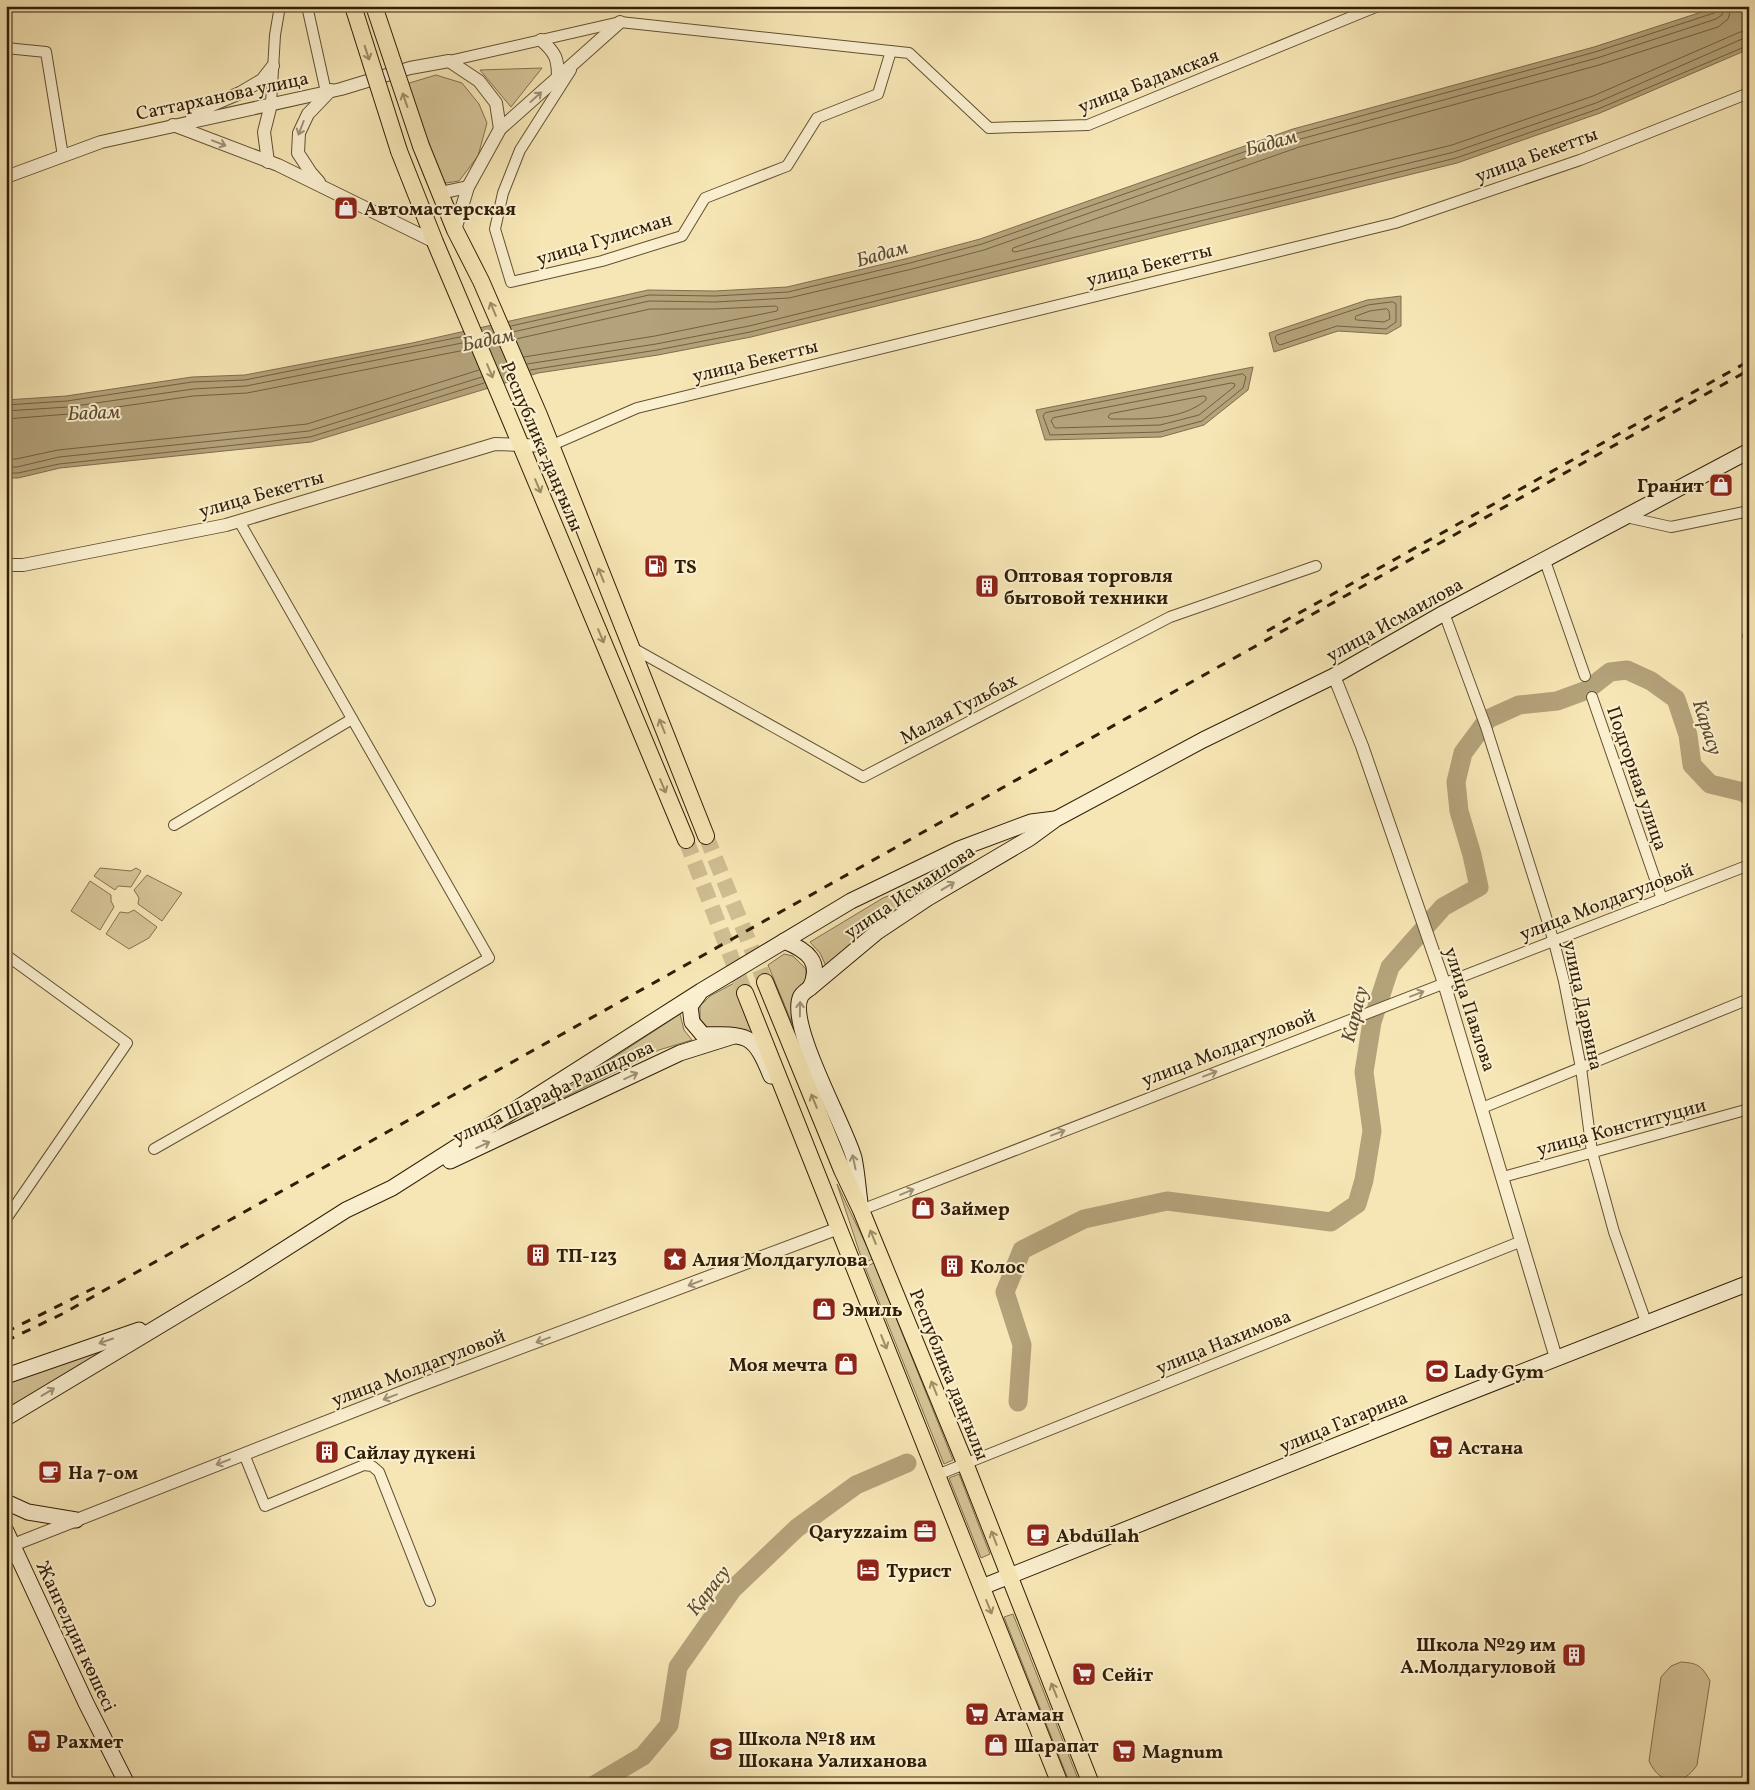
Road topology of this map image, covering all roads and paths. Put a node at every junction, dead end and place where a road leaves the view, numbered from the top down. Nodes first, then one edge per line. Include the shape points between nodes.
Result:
1 (281, 6) edge
2 (307, 6) edge
3 (353, 6) edge
4 (374, 6) edge
5 (1378, 6) edge
6 (620, 22) junction
7 (541, 40) junction
8 (6, 48) edge
9 (891, 51) junction
10 (449, 61) junction
11 (575, 62) junction
12 (273, 66) junction
13 (558, 78) junction
14 (328, 91) junction
15 (1749, 93) edge
16 (271, 104) junction
17 (178, 124) junction
18 (500, 130) junction
19 (63, 156) junction
20 (268, 162) junction
21 (6, 177) edge
22 (468, 187) junction
23 (325, 188) junction
24 (440, 193) junction
25 (455, 230) junction
26 (435, 242) junction
27 (548, 440) junction
28 (520, 443) junction
29 (1749, 451) edge
30 (1749, 511) edge
31 (1626, 517) junction
32 (239, 521) junction
33 (1545, 561) junction
34 (6, 565) edge
35 (1316, 566) dead end
36 (1444, 613) junction
37 (630, 646) junction
38 (1334, 676) junction
39 (1585, 676) dead end
40 (1592, 697) dead end
41 (352, 719) junction
42 (1056, 819) junction
43 (174, 825) dead end
44 (706, 836) tunnel mouth
45 (686, 840) tunnel mouth
46 (1749, 865) edge
47 (1662, 899) junction
48 (784, 941) junction
49 (1554, 942) junction
50 (6, 955) edge
51 (765, 982) tunnel mouth
52 (1444, 983) junction
53 (810, 988) junction
54 (701, 991) junction
55 (745, 993) tunnel mouth
56 (1749, 999) edge
57 (734, 1036) junction
58 (1580, 1068) junction
59 (1482, 1108) junction
60 (1749, 1110) edge
61 (154, 1149) dead end
62 (1592, 1152) junction
63 (1503, 1176) junction
64 (392, 1188) junction
65 (861, 1210) junction
66 (6, 1219) edge
67 (836, 1222) junction
68 (1522, 1240) junction
69 (1749, 1283) edge
70 (169, 1319) junction
71 (1646, 1322) junction
72 (1556, 1358) junction
73 (6, 1376) edge
74 (6, 1418) edge
75 (244, 1454) junction
76 (965, 1463) junction
77 (937, 1475) junction
78 (6, 1502) edge
79 (76, 1520) junction
80 (6, 1531) edge
81 (13, 1545) junction
82 (1009, 1577) junction
83 (982, 1587) junction
84 (430, 1601) dead end
85 (127, 1784) edge
86 (1060, 1784) edge
87 (1091, 1784) edge

1 - 12 street
2 - 14 street
3 -> 26 main road, Республика даңғылы, bridge via 398,151
24 -> 4 main road, Республика даңғылы, bridge
5 - 9 street, улица Бадамская via 1088,126 989,128 909,53
6 - 7 street, улица Бадамская
6 - 9 street, улица Бадамская
6 - 11 street
7 - 10 street, улица Бадамская
7 - 13 street via 552,50 558,63
8 - 19 street via 46,52
9 - 11 street, улица Гулисман via 878,94 817,118 787,166 705,198 682,236 602,261 511,282 495,229 503,193 520,150
10 - 14 street, Саттарханова улица via 410,68
10 - 18 street via 479,80 496,103
11 - 13 street
12 - 16 street
12 - 17 street via 262,80 240,94
18 -> 13 street
14 - 16 street, Саттарханова улица
14 -> 23 street via 308,114 298,133 298,153 310,173
15 - 27 street, улица Бекетты via 1580,160 1395,224 637,408
16 - 17 street, Саттарханова улица
16 - 20 street via 264,132
17 - 19 street, Саттарханова улица via 101,142
17 -> 20 street
18 - 22 street
19 - 21 street, Саттарханова улица
20 - 23 street
22 - 24 street
22 - 25 street
23 - 26 street
24 - 25 main road, Республика даңғылы
27 -> 25 main road, Республика даңғылы via 482,283
26 -> 28 main road, Республика даңғылы
27 - 28 street, улица Бекетты
37 -> 27 main road, Республика даңғылы
28 - 32 street, улица Бекетты via 495,444
28 -> 45 main road, Республика даңғылы
29 - 31 main road, улица Исмаилова
30 - 31 street via 1670,527
31 - 33 main road, улица Исмаилова
32 - 34 street, улица Бекетты via 23,565
32 - 41 street
33 - 36 main road, улица Исмаилова
33 - 39 street
35 - 37 street, Малая Гульбах via 1170,617 863,777
36 - 38 main road, улица Исмаилова
36 - 49 street, улица Дарвина via 1486,727
44 -> 37 main road, Республика даңғылы
38 - 42 main road, улица Исмаилова via 1203,740
38 - 52 street, улица Павлова via 1362,746
40 - 47 street, Подгорная улица
41 - 43 street
41 - 61 street via 489,958
42 - 48 main road, улица Исмаилова via 1031,822 959,850 851,901
53 -> 42 main road, улица Исмаилова via 877,932
46 - 47 street, улица Молдагуловой
47 - 49 street, улица Молдагуловой
48 - 53 main road via 806,952 815,965 815,977
48 - 54 main road, улица Исмаилова
49 - 52 street, улица Молдагуловой
49 - 58 street, улица Дарвина
50 - 66 street via 127,1043
65 -> 51 main road, Республика даңғылы
52 - 59 street, улица Павлова
65 -> 52 street, улица Молдагуловой
65 -> 53 main road, улица Исмаилова via 854,1157 802,1029 801,996
54 - 57 main road via 690,1006 692,1022 703,1035
54 - 64 main road, улица Шарафа Рашидова
55 - 67 main road
56 - 58 street
64 -> 57 main road, улица Шарафа Рашидова via 680,1053
57 - 67 main road via 747,1039 764,1061 811,1176
58 - 59 street
58 - 62 street, улица Дарвина
59 - 63 street, улица Павлова
60 - 62 street, улица Конституции
62 - 63 street, улица Конституции
62 - 71 street, улица Дарвина via 1614,1232
63 - 68 street, улица Павлова
64 - 70 main road, улица Шарафа Рашидова via 346,1210
76 -> 65 main road, Республика даңғылы
67 -> 75 street, улица Молдагуловой
67 -> 77 main road
68 - 72 street, улица Павлова
68 - 76 street, улица Нахимова
69 - 71 main road, улица Гагарина
70 -> 73 main road
74 -> 70 main road
71 - 72 main road, улица Гагарина
72 - 82 main road, улица Гагарина
75 -> 79 street, улица Молдагуловой
75 - 84 street via 265,1506 364,1465 372,1466 379,1472
76 - 77 street, улица Нахимова
82 -> 76 main road, Республика даңғылы
77 - 83 main road
78 - 79 main road via 28,1512
79 - 81 street, улица Молдагуловой
80 - 81 main road, Жангелдин көшесі
81 - 85 main road, Жангелдин көшесі
82 - 83 main road, улица Гагарина
87 -> 82 main road, Республика даңғылы
83 -> 86 main road

